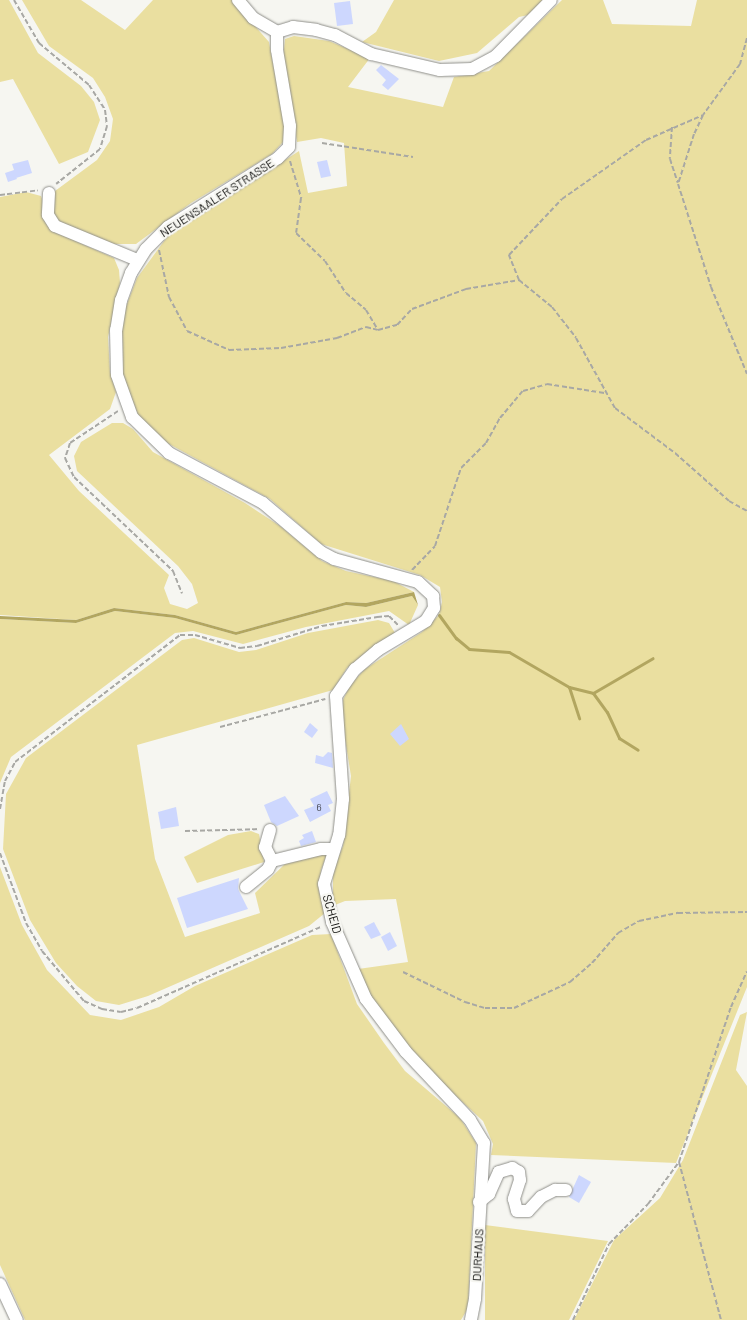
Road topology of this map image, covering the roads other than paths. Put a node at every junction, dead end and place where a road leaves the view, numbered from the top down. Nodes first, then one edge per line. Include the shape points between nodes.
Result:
1 (238, 0) edge
2 (551, 0) edge
3 (277, 32) junction
4 (49, 193) road end
5 (137, 260) junction
6 (434, 608) joint
7 (270, 830) road end
8 (333, 849) junction
9 (272, 861) junction
10 (246, 887) dead end
11 (566, 1190) dead end
12 (480, 1196) junction
13 (0, 1284) edge
14 (17, 1320) edge
15 (471, 1320) edge

1 - 3 street via 254,18
2 - 3 street via 496,56 472,69 440,70 371,54 335,35 316,30 293,27
3 - 5 street, NEUENSAALER STRASSE via 291,138 287,151 155,239
4 - 5 street via 48,215 55,226
5 - 6 street, NEUENSAALER STRASSE via 121,300 116,330 117,375 126,406 146,434 168,453 263,503 321,552 334,559 418,582 428,589
6 - 8 street, SCHEID via 426,621 378,650 355,668 341,686 335,719 344,774 341,823
7 - 9 street via 265,847
8 - 9 street
8 - 12 street, SCHEID via 324,884 332,922 356,979 381,1022 478,1129 485,1155
9 - 10 street via 268,869
11 - 12 street via 555,1190 541,1197 528,1211 517,1211 514,1204 520,1180 519,1172 512,1168 500,1172 489,1194
12 - 15 street, DURHAUS via 476,1299
13 - 14 street

